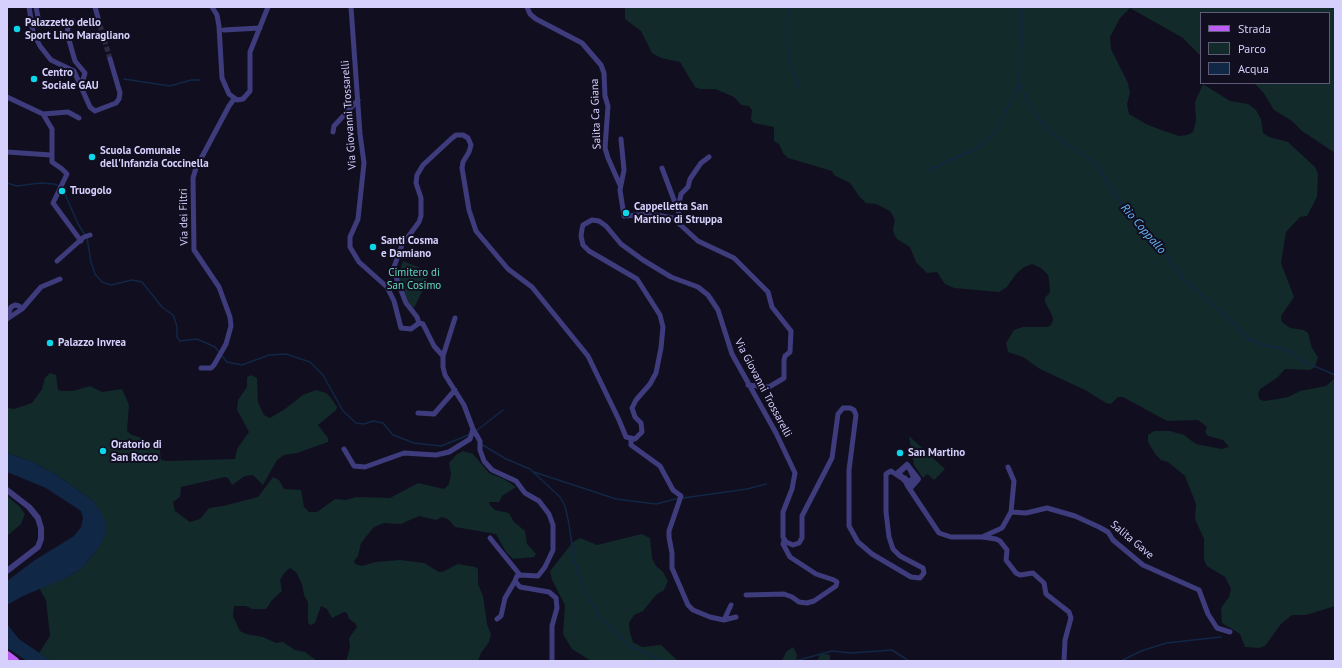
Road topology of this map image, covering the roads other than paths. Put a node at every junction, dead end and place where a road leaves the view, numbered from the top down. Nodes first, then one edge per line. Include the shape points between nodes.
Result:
1 (29, 7) edge
2 (36, 7) edge
3 (95, 7) edge
4 (212, 7) edge
5 (268, 7) edge
6 (351, 7) edge
7 (527, 7) edge
8 (38, 17) dead end
9 (98, 18) tunnel mouth
10 (73, 21) dead end
11 (260, 28) junction
12 (224, 30) dead end
13 (110, 60) tunnel mouth
14 (79, 82) junction
15 (7, 97) edge
16 (234, 99) junction
17 (358, 100) junction
18 (42, 114) junction
19 (78, 118) dead end
20 (333, 132) dead end
21 (621, 139) dead end
22 (7, 152) edge
23 (51, 155) junction
24 (709, 157) dead end
25 (662, 168) dead end
26 (620, 185) junction
27 (678, 209) junction
28 (681, 225) junction
29 (90, 235) dead end
30 (82, 239) junction
31 (57, 261) dead end
32 (60, 279) dead end
33 (19, 306) dead end
34 (7, 318) edge
35 (455, 318) dead end
36 (418, 323) junction
37 (443, 356) junction
38 (201, 368) dead end
39 (748, 385) junction
40 (455, 390) junction
41 (418, 413) dead end
42 (472, 429) junction
43 (631, 440) junction
44 (344, 449) dead end
45 (1008, 467) dead end
46 (7, 490) edge
47 (1011, 512) junction
48 (490, 538) dead end
49 (982, 538) junction
50 (784, 540) junction
51 (7, 571) edge
52 (520, 574) junction
53 (515, 581) junction
54 (746, 595) dead end
55 (731, 605) dead end
56 (736, 617) dead end
57 (497, 619) dead end
58 (724, 620) junction
59 (1230, 632) dead end
60 (7, 655) edge
61 (15, 661) edge
62 (552, 661) edge
63 (1064, 661) edge

1 - 14 street via 33,32 40,46 51,60 71,68
2 - 8 street
3 - 9 street
4 - 16 street via 219,26 222,78 227,91
5 - 11 street
6 - 17 street, Via Giovanni Trossarelli
7 - 26 street, Salita Ca Giana via 536,19 582,43 603,68 608,106 605,148
10 - 14 street via 69,24 67,32 74,61 85,73 83,80
11 - 12 street
11 - 16 street via 250,52 250,91 244,99
13 - 14 street via 120,93 116,102 93,111
15 - 18 street
16 - 38 street, Via dei Filtri via 193,178 194,250 219,287 230,317 231,332 212,368
17 - 20 street via 334,126
17 - 36 street, Via Giovanni Trossarelli via 364,172 358,219 350,237 350,247 359,262 387,287 394,301 401,328 411,329
18 - 19 street via 68,112
18 - 23 street via 52,129
21 - 26 street, Salita Ca Giana via 624,170
22 - 23 street
23 - 30 street via 52,162 67,174 53,203
24 - 27 street via 704,159 691,177 688,187 681,194
25 - 27 street
26 - 28 street, Salita Ca Giana via 625,217 656,214 674,218
27 - 28 street
28 - 39 street via 702,244 734,258 768,292 772,307 791,332 790,352 784,358 783,379 769,387
29 - 30 street
30 - 31 street
32 - 34 street via 41,287 22,309
33 - 34 street via 11,307
35 - 37 street
36 - 37 street via 423,324 434,346
36 - 43 street via 415,314 406,303 397,280 395,261 421,216 417,175 423,165 451,139 456,135 463,135 468,138 471,145 462,168 469,210 476,231 508,268 532,287 588,356 619,420 623,434
37 - 40 street via 444,372
39 - 43 street, Via Giovanni Trossarelli via 726,341 722,317 708,295 693,284 671,277 643,260 621,244 599,221 589,221 582,229 581,239 585,247 637,280 660,316 663,338 659,363 654,379 633,405 634,415 641,423 642,430 637,438
39 - 50 street, Via Giovanni Trossarelli via 776,433 795,473 783,512
40 - 41 street via 434,414
40 - 42 street via 464,405
42 - 44 street via 470,439 449,452 404,453 365,467 354,466
42 - 52 street via 484,461 492,470 520,485 525,492 539,501 551,519 554,540 548,562 538,576
43 - 58 street via 631,445 660,466 673,490 681,496 669,534 672,568 687,602 692,609 700,613
45 - 47 street via 1014,481
46 - 51 street via 29,507 38,518 41,534 38,547
47 - 49 street via 1002,528
47 - 59 street, Salita Gave via 1026,513 1047,508 1075,516 1099,527 1108,532 1113,540 1143,565 1199,590 1208,614 1217,628
48 - 52 street
49 - 50 street via 951,538 939,533 910,489 897,473 889,470 886,474 886,512 893,549 923,568 924,572 922,576 914,578 863,548 852,535 849,526 849,470 856,415 854,410 843,408 838,414 832,458 804,511 801,541 791,545
49 - 63 street via 1000,541 1007,550 1006,560 1016,573 1033,573 1044,582 1046,594 1069,612 1071,618 1065,640
50 - 54 street, Via Giovanni Trossarelli via 783,544 790,557 816,574 836,582 836,586 807,603 784,594
52 - 53 street
53 - 57 street via 505,598 501,616
53 - 62 street via 518,586 554,595 557,608 552,626
55 - 58 street
56 - 58 street
60 - 61 main road

